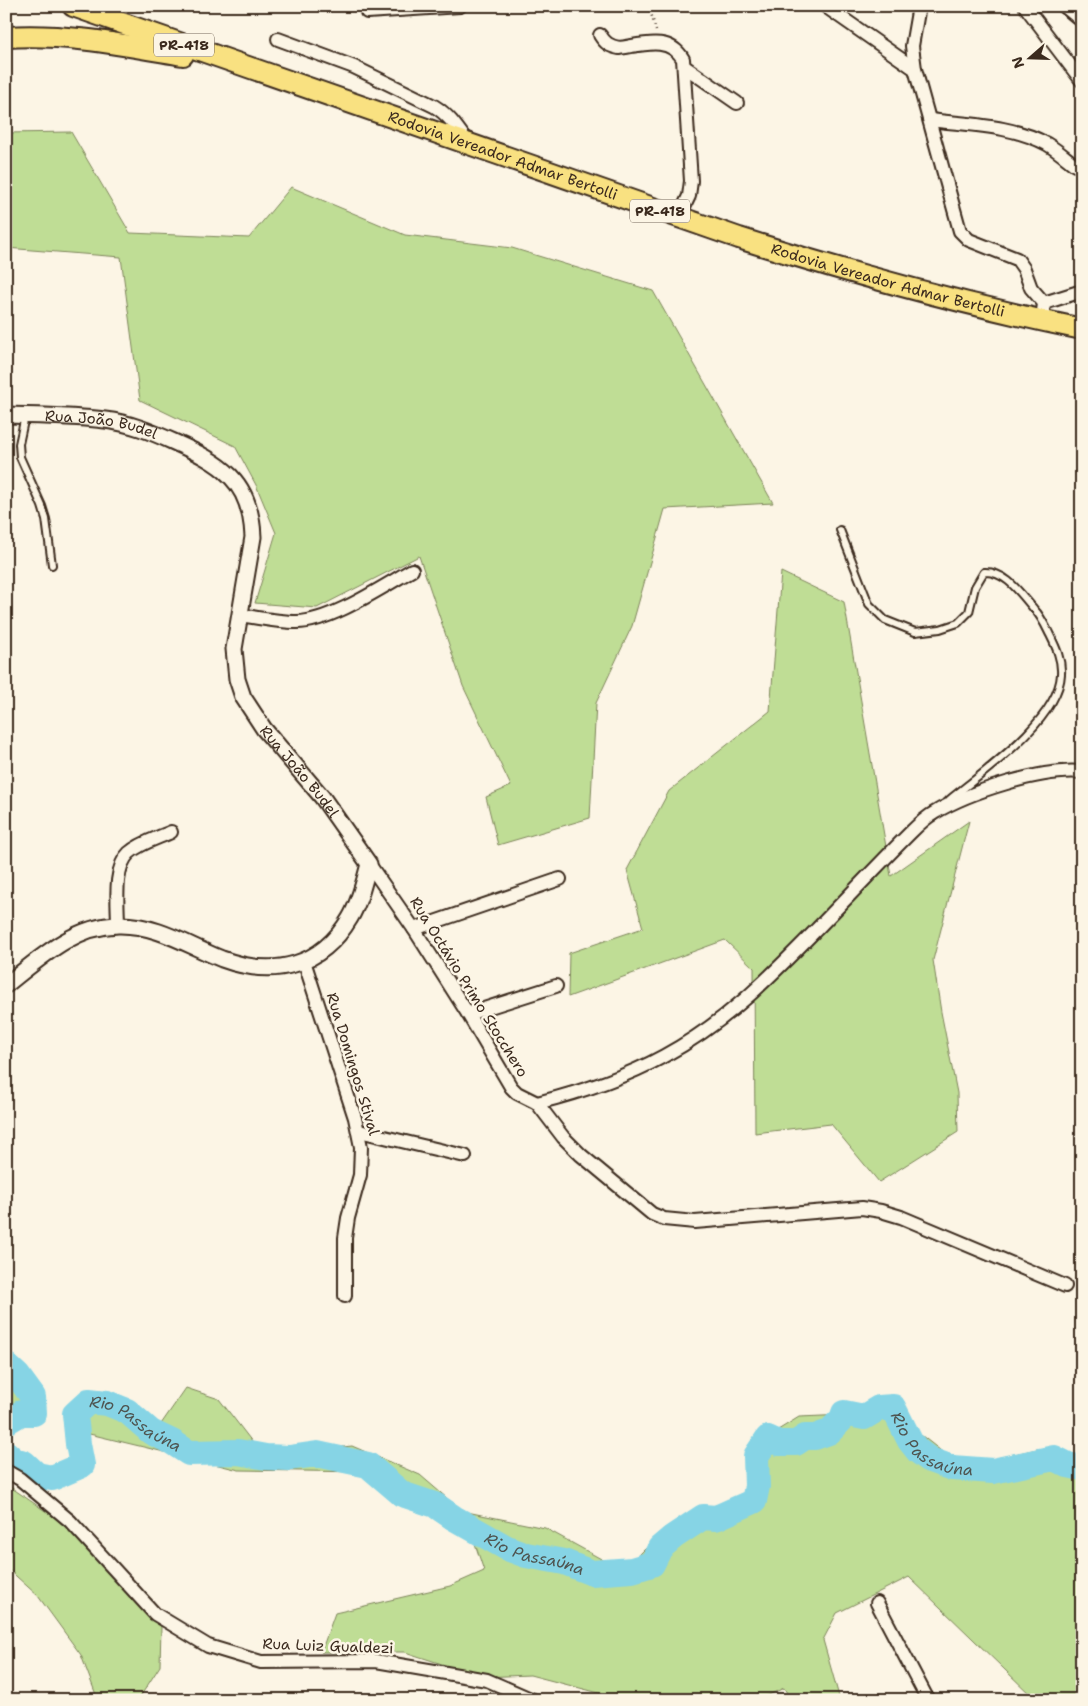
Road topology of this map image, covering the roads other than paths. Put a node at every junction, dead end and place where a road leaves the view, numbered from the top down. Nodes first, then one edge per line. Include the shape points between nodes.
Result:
1 (73, 6) edge
2 (88, 6) edge
3 (460, 6) edge
4 (825, 6) edge
5 (920, 6) edge
6 (1024, 6) edge
7 (1064, 6) edge
8 (367, 12) dead end
9 (1082, 21) edge
10 (121, 24) junction
11 (600, 35) dead end
12 (6, 37) edge
13 (278, 39) dead end
14 (246, 67) junction
15 (685, 67) junction
16 (916, 69) junction
17 (1082, 81) edge
18 (737, 103) dead end
19 (930, 120) junction
20 (470, 145) junction
21 (1075, 165) dead end
22 (680, 217) junction
23 (1082, 291) edge
24 (1043, 312) junction
25 (1082, 329) edge
26 (6, 415) edge
27 (25, 416) junction
28 (840, 530) dead end
29 (52, 565) dead end
30 (412, 570) dead end
31 (240, 615) junction
32 (1082, 772) edge
33 (932, 813) junction
34 (171, 832) dead end
35 (369, 864) junction
36 (560, 879) dead end
37 (118, 925) junction
38 (414, 929) junction
39 (304, 961) junction
40 (6, 985) edge
41 (556, 986) dead end
42 (468, 1014) junction
43 (537, 1103) junction
44 (358, 1131) junction
45 (465, 1156) dead end
46 (1065, 1286) dead end
47 (345, 1296) dead end
48 (6, 1471) edge
49 (877, 1603) dead end
50 (533, 1700) edge
51 (928, 1700) edge

1 - 10 highway, Rodovia Vereador Admar Bertolli / PR-418
2 - 10 highway
3 - 8 street
4 - 16 street
5 - 16 street via 912,46
6 - 17 street
7 - 9 street
10 - 14 highway, Rodovia Vereador Admar Bertolli / PR-418
11 - 15 street via 612,47 619,48 666,44 676,49 684,59
12 - 14 highway via 96,40
13 - 20 street via 354,67 434,106 450,119
14 - 20 highway, Rodovia Vereador Admar Bertolli / PR-418
15 - 18 street
15 - 22 street via 692,181
16 - 19 street
19 - 21 street via 1020,133 1049,145
19 - 24 street via 960,231 969,240 1017,258
20 - 22 highway, Rodovia Vereador Admar Bertolli / PR-418
22 - 24 highway, Rodovia Vereador Admar Bertolli / PR-418 via 816,263 921,292
23 - 24 street
24 - 25 highway, Rodovia Vereador Admar Bertolli / PR-418
26 - 27 street, Rua João Budel
27 - 29 lane via 19,444 20,457 46,518
27 - 31 street, Rua João Budel via 123,422 164,437 222,467 236,482 252,523 253,537
28 - 33 lane via 869,604 885,620 915,632 958,623 969,612 975,587 984,572 993,572 1009,581 1039,614 1059,652 1062,675 1055,698 1041,720 1007,753
30 - 31 street via 339,611 312,621 291,622
31 - 35 street, Rua João Budel via 234,662 243,696 264,729 318,792
32 - 33 street via 1068,770 1034,776 964,798
33 - 43 street via 738,1007 689,1041 634,1071 606,1083
34 - 37 street via 136,848 123,861 119,871
35 - 38 street, Rua Octávio Primo Stocchero
35 - 39 street via 350,918 319,953
36 - 38 street
37 - 39 street via 158,932 245,966 267,969
37 - 40 street via 97,928 69,939
38 - 42 street, Rua Octávio Primo Stocchero
39 - 44 street, Rua Domingos Stival
41 - 42 street
42 - 43 street, Rua Octávio Primo Stocchero via 511,1087
43 - 46 street, Rua Octávio Primo Stocchero via 581,1156 636,1202 664,1219 695,1222 862,1208 882,1211
44 - 45 street
44 - 47 street, Rua Domingos Stival via 362,1162 345,1238
48 - 50 street, Rua Luiz Gualdezi via 70,1521 155,1614 208,1646 261,1662 376,1661 487,1680
49 - 51 street

